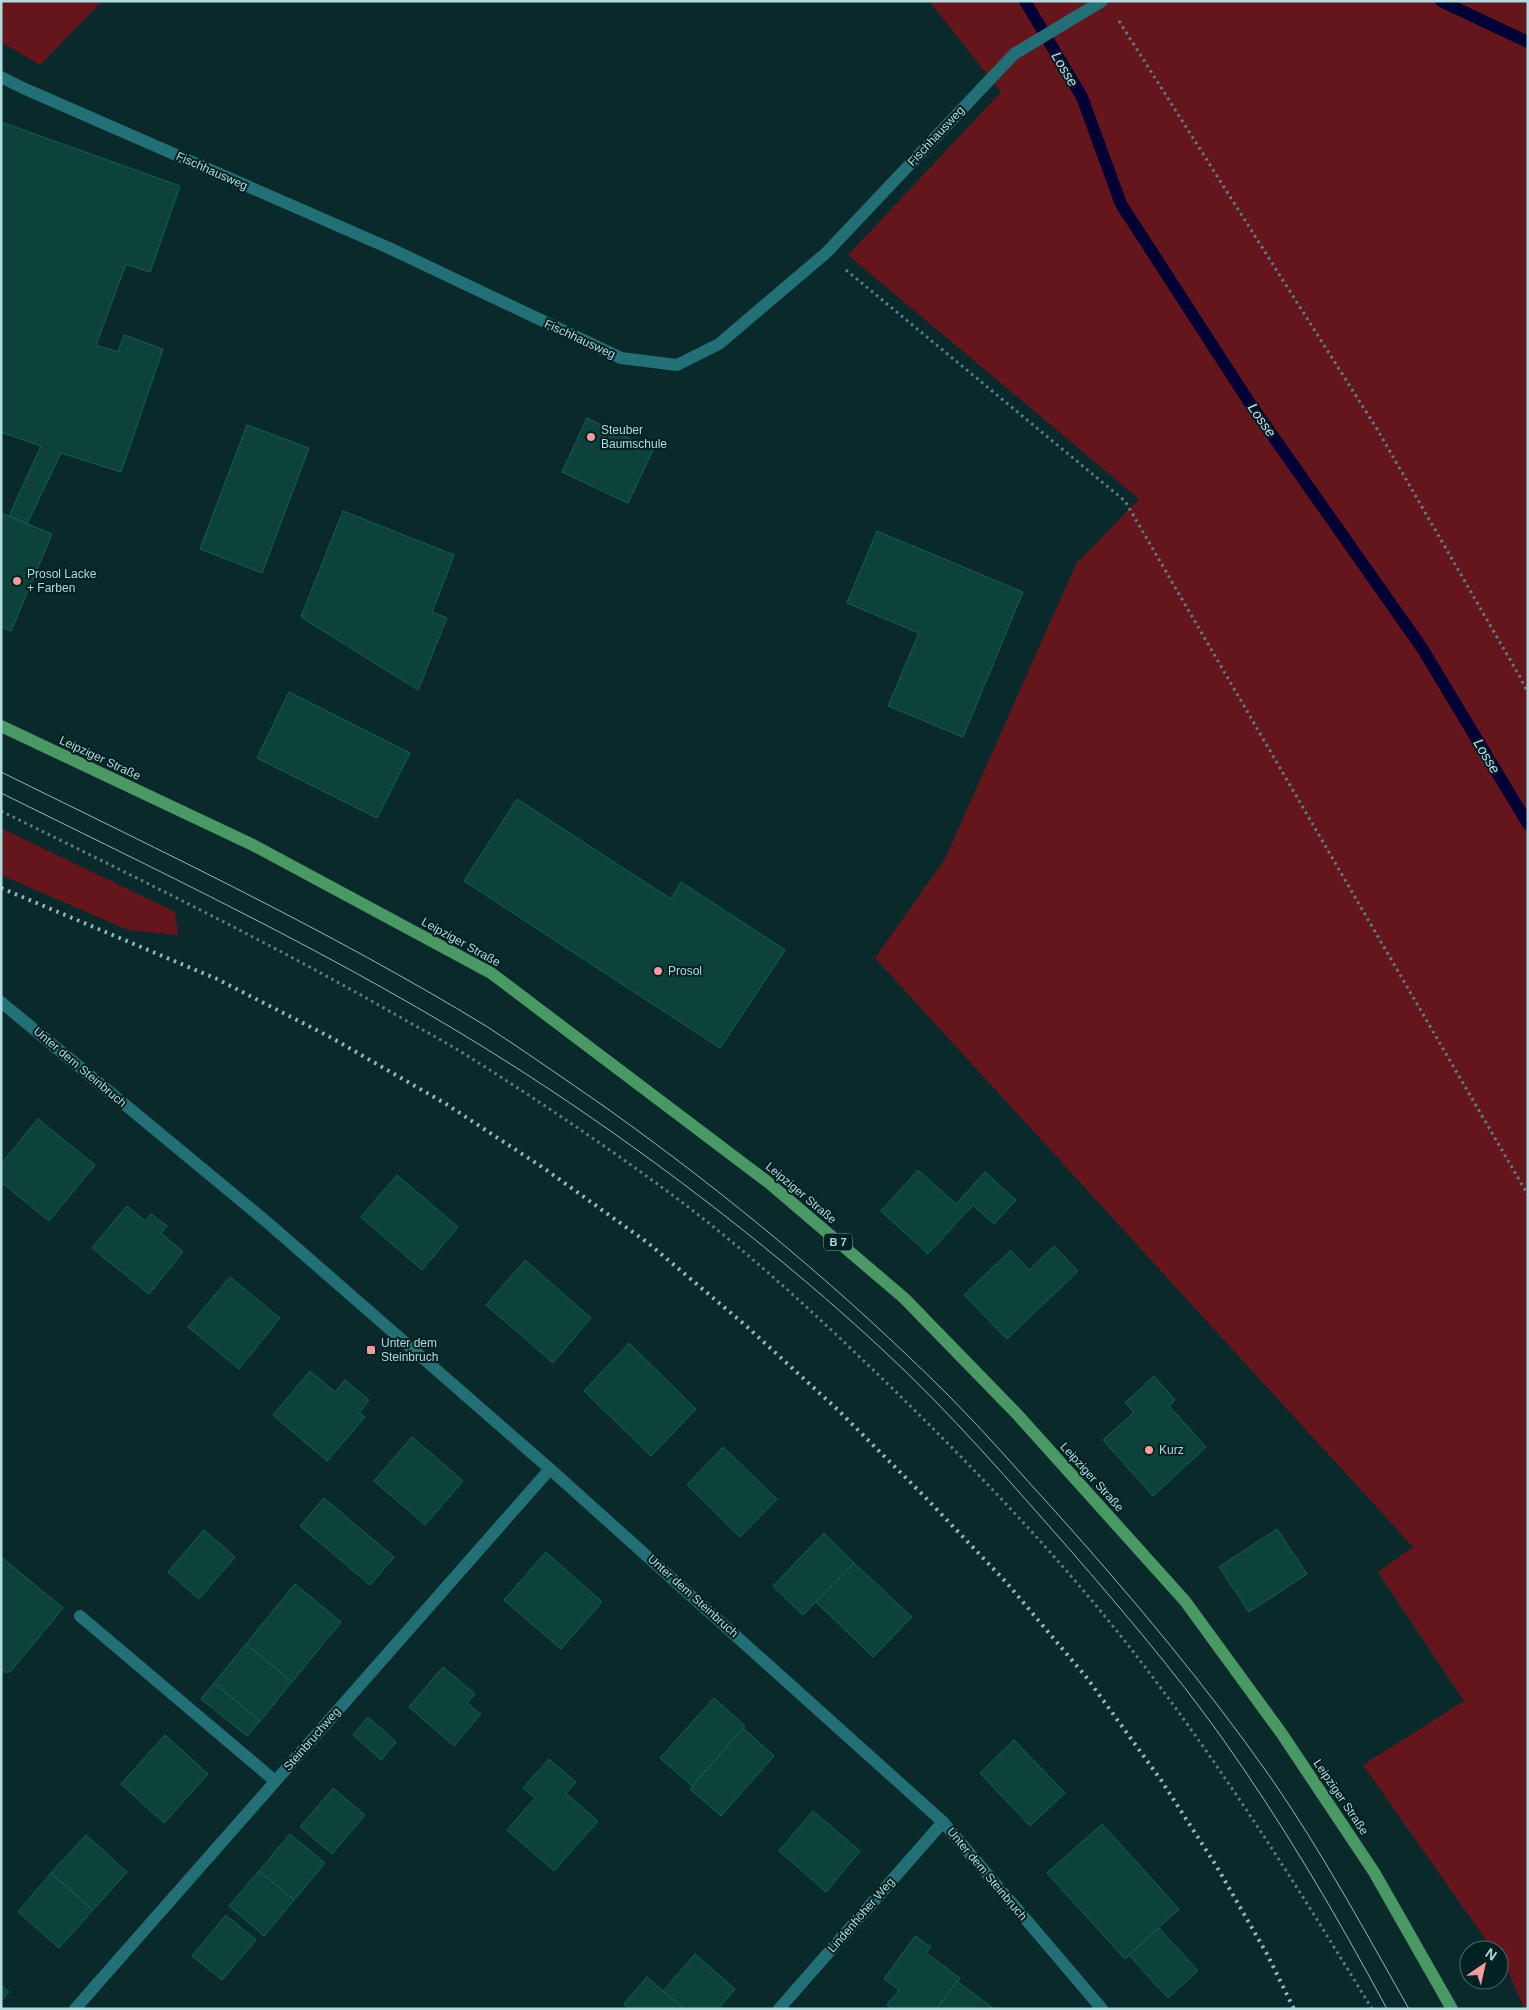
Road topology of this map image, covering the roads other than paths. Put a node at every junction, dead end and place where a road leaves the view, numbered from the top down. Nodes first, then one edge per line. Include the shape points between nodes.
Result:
1 (1102, 1) edge
2 (1, 77) edge
3 (1, 726) edge
4 (1, 1002) edge
5 (550, 1469) junction
6 (80, 1616) dead end
7 (275, 1781) junction
8 (943, 1822) junction
9 (787, 2006) edge
10 (75, 2009) edge
11 (1102, 2009) edge
12 (1452, 2009) edge

1 - 2 street, Fischhausweg via 1014,54 826,253 719,344 677,365 621,358 390,248
3 - 12 main road, Leipziger Straße / B 7 via 253,845 491,973 769,1183 904,1298 1016,1413 1185,1601 1282,1734 1374,1872
4 - 5 street, Unter dem Steinbruch via 268,1222
5 - 7 street, Steinbruchweg
5 - 8 street, Unter dem Steinbruch
6 - 7 street
7 - 10 street, Steinbruchweg
8 - 9 street, Lindenhöher Weg
8 - 11 street, Unter dem Steinbruch

